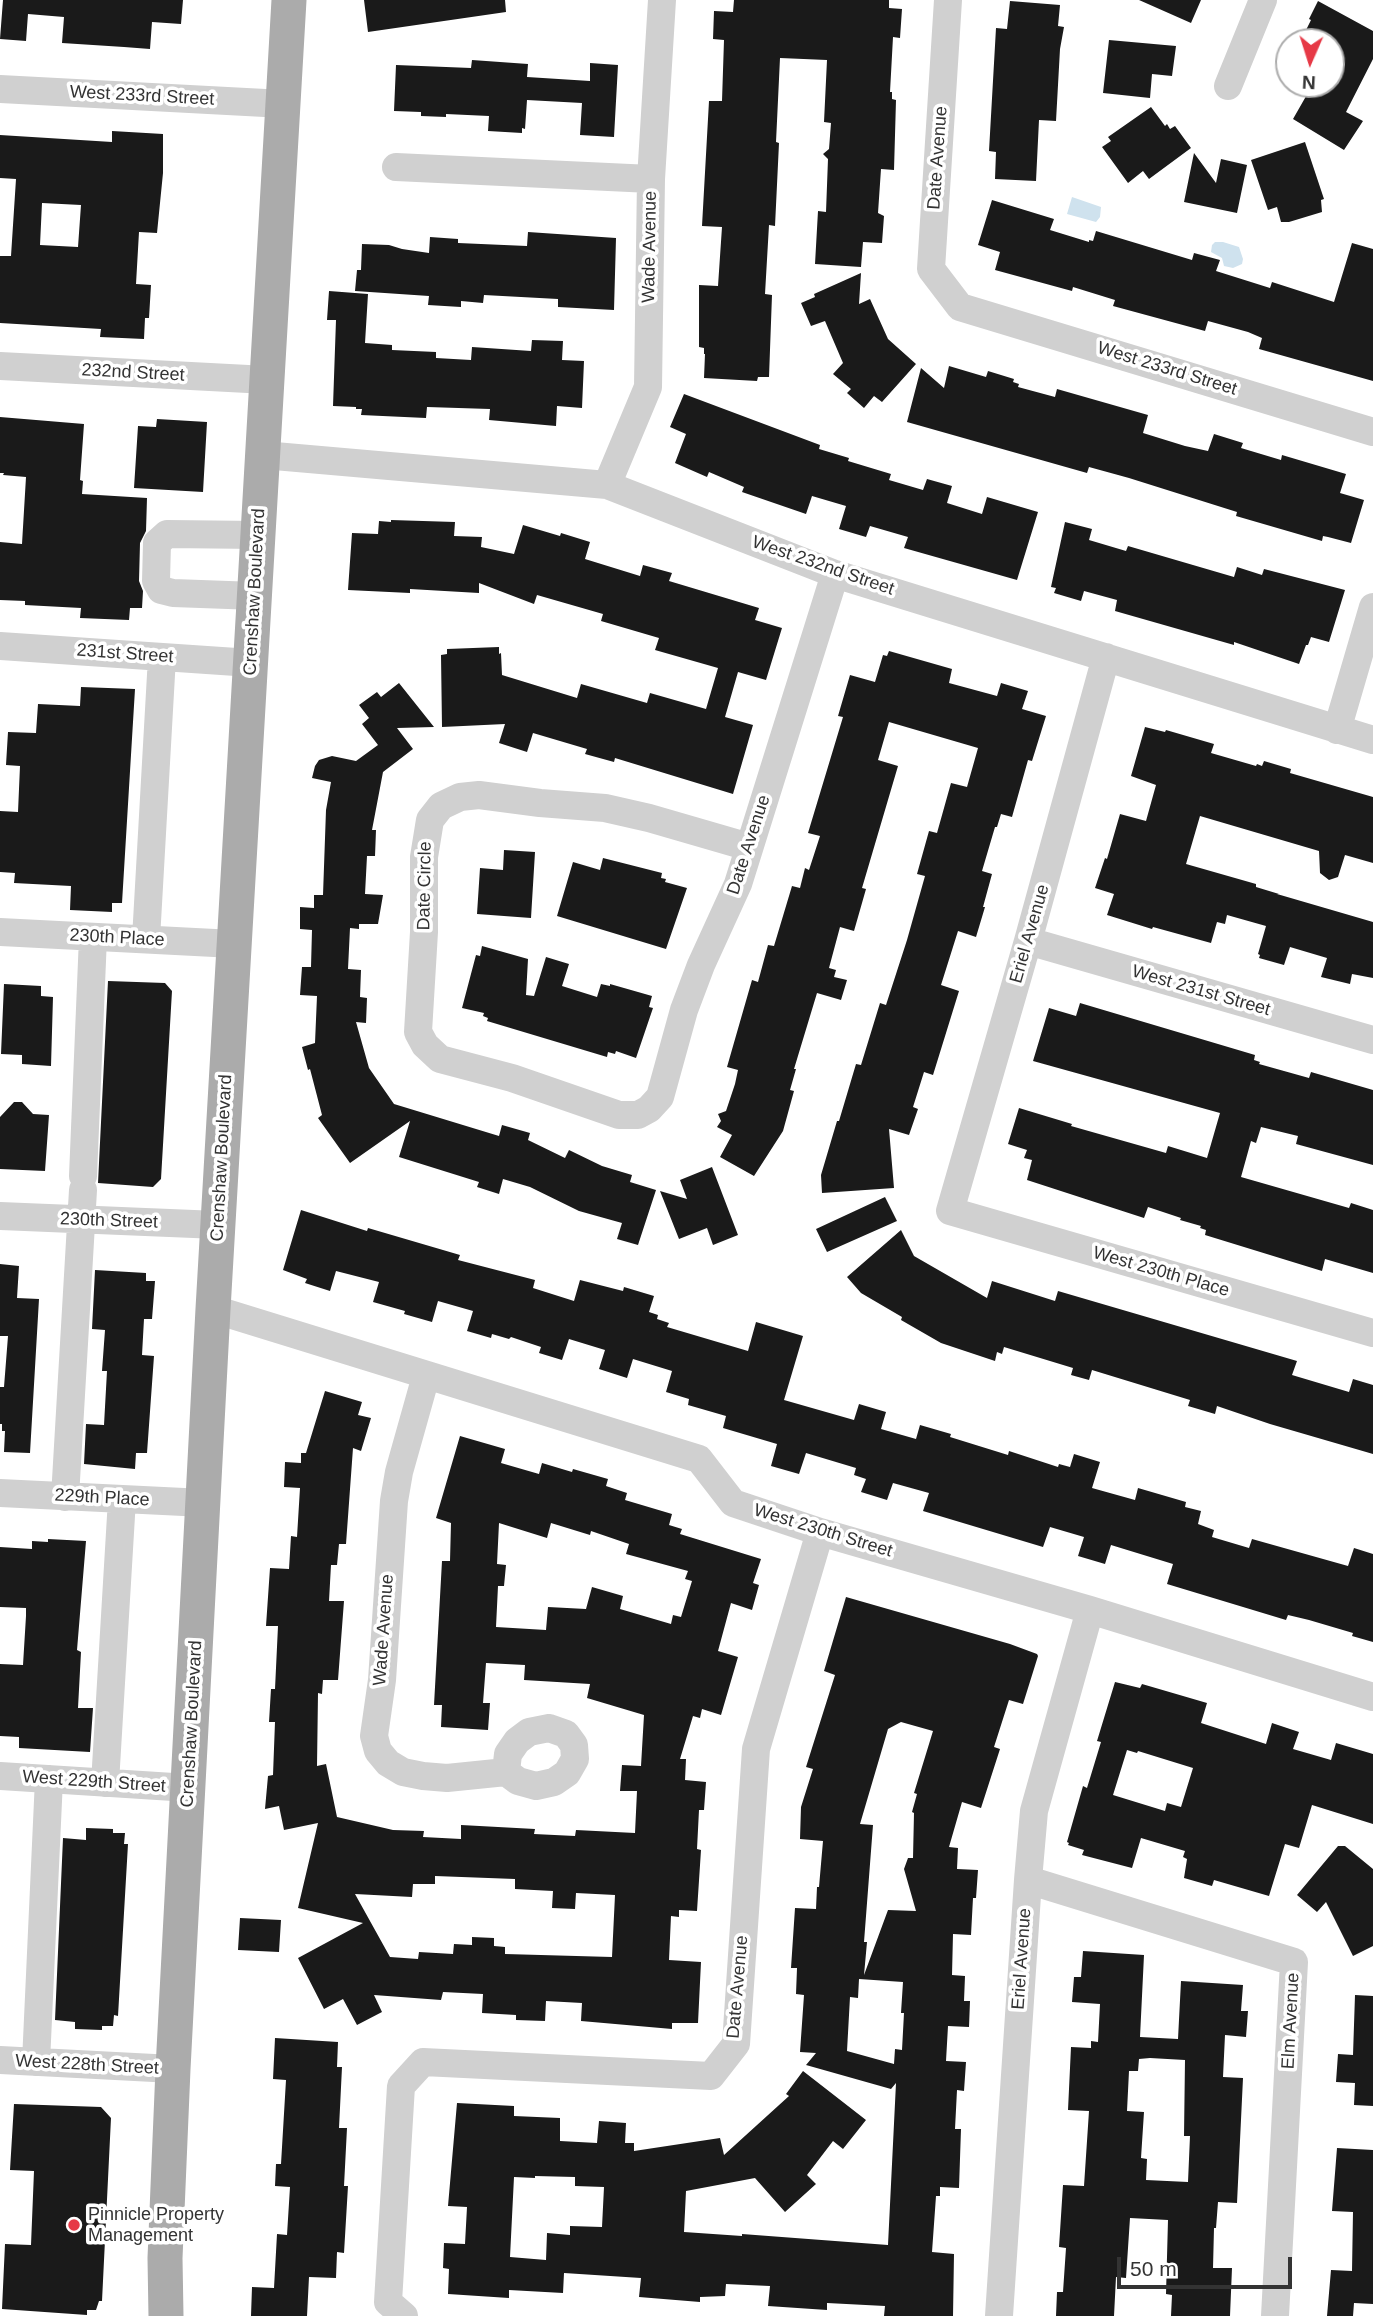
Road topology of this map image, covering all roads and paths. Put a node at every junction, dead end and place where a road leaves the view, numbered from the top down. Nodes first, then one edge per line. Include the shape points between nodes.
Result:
1 (289, 0) edge
2 (662, 0) edge
3 (948, 0) edge
4 (1263, 0) edge
5 (1228, 86) dead end
6 (0, 89) edge
7 (284, 104) junction
8 (396, 167) dead end
9 (651, 179) junction
10 (960, 307) joint
11 (0, 366) edge
12 (267, 380) junction
13 (1373, 432) edge
14 (263, 455) junction
15 (607, 485) junction
16 (258, 535) junction
17 (835, 573) junction
18 (256, 596) junction
19 (1373, 607) edge
20 (0, 646) edge
21 (162, 657) junction
22 (1106, 657) junction
23 (251, 663) junction
24 (1337, 730) junction
25 (1373, 740) edge
26 (750, 847) junction
27 (0, 932) edge
28 (93, 937) junction
29 (146, 939) junction
30 (1028, 941) junction
31 (234, 944) junction
32 (1373, 1040) edge
33 (649, 1109) joint
34 (950, 1211) joint
35 (0, 1216) edge
36 (80, 1220) junction
37 (218, 1225) junction
38 (213, 1309) junction
39 (1373, 1333) edge
40 (426, 1376) junction
41 (0, 1493) edge
42 (65, 1497) junction
43 (122, 1500) junction
44 (204, 1503) junction
45 (820, 1532) junction
46 (1090, 1610) junction
47 (1373, 1697) edge
48 (506, 1772) dead end
49 (0, 1776) edge
50 (50, 1779) junction
51 (105, 1783) junction
52 (189, 1788) junction
53 (1028, 1880) junction
54 (0, 2060) edge
55 (36, 2062) junction
56 (173, 2070) junction
57 (396, 2309) edge
58 (166, 2316) edge
59 (999, 2316) edge
60 (1275, 2316) edge

1 - 7 main road, Crenshaw Boulevard
2 - 9 street, Wade Avenue
3 - 10 street, Date Avenue via 931,269
4 - 5 street
6 - 7 street, West 233rd Street
7 - 12 main road, Crenshaw Boulevard
8 - 9 street
9 - 15 street, Wade Avenue via 648,387
10 - 13 street, West 233rd Street
11 - 12 street, 232nd Street
12 - 14 main road, Crenshaw Boulevard
14 - 15 street, West 232nd Street
14 - 16 main road, Crenshaw Boulevard
15 - 17 street, West 232nd Street
16 - 18 main road, Crenshaw Boulevard
16 - 18 street via 167,534 157,543 156,582 161,590
17 - 22 street, West 232nd Street
17 - 26 street, Date Avenue
18 - 23 main road, Crenshaw Boulevard
19 - 24 street
20 - 21 street, 231st Street
21 - 23 street, 231st Street
21 - 29 street
22 - 24 street, West 232nd Street
22 - 30 street, Eriel Avenue
23 - 31 main road, Crenshaw Boulevard
24 - 25 street, West 232nd Street
26 - 33 street, Date Avenue via 684,1010 660,1097
26 - 33 street, Date Circle via 605,808 479,794 441,806 430,820 424,857 418,1010 418,1032 425,1045 440,1059 620,1115 638,1115
27 - 28 street, 230th Place
28 - 29 street, 230th Place
28 - 36 street
29 - 31 street, 230th Place
30 - 32 street, West 231st Street
30 - 34 street, Eriel Avenue
31 - 37 main road, Crenshaw Boulevard
34 - 39 street, West 230th Place
35 - 36 street, 230th Street
36 - 37 street, 230th Street
36 - 42 street
37 - 38 main road, Crenshaw Boulevard
38 - 40 street, West 230th Street
38 - 44 main road, Crenshaw Boulevard
40 - 45 street, West 230th Street via 699,1459 733,1503
40 - 48 street, Wade Avenue via 394,1501 374,1737 378,1751 403,1772 447,1778
41 - 42 street, 229th Place
42 - 43 street, 229th Place
43 - 44 street, 229th Place
43 - 51 street
44 - 52 main road, Crenshaw Boulevard
45 - 46 street, West 230th Street
45 - 57 street, Date Avenue via 756,1749 736,2044 711,2076 423,2062 401,2086
46 - 47 street, West 230th Street
46 - 53 street, Eriel Avenue via 1034,1811
49 - 50 street, West 229th Street
50 - 51 street, West 229th Street
50 - 55 street
51 - 52 street, West 229th Street
52 - 56 main road, Crenshaw Boulevard
53 - 59 street, Eriel Avenue
53 - 60 street, Elm Avenue via 1294,1962
54 - 55 street, West 228th Street
55 - 56 street, West 228th Street
56 - 58 main road, Crenshaw Boulevard

